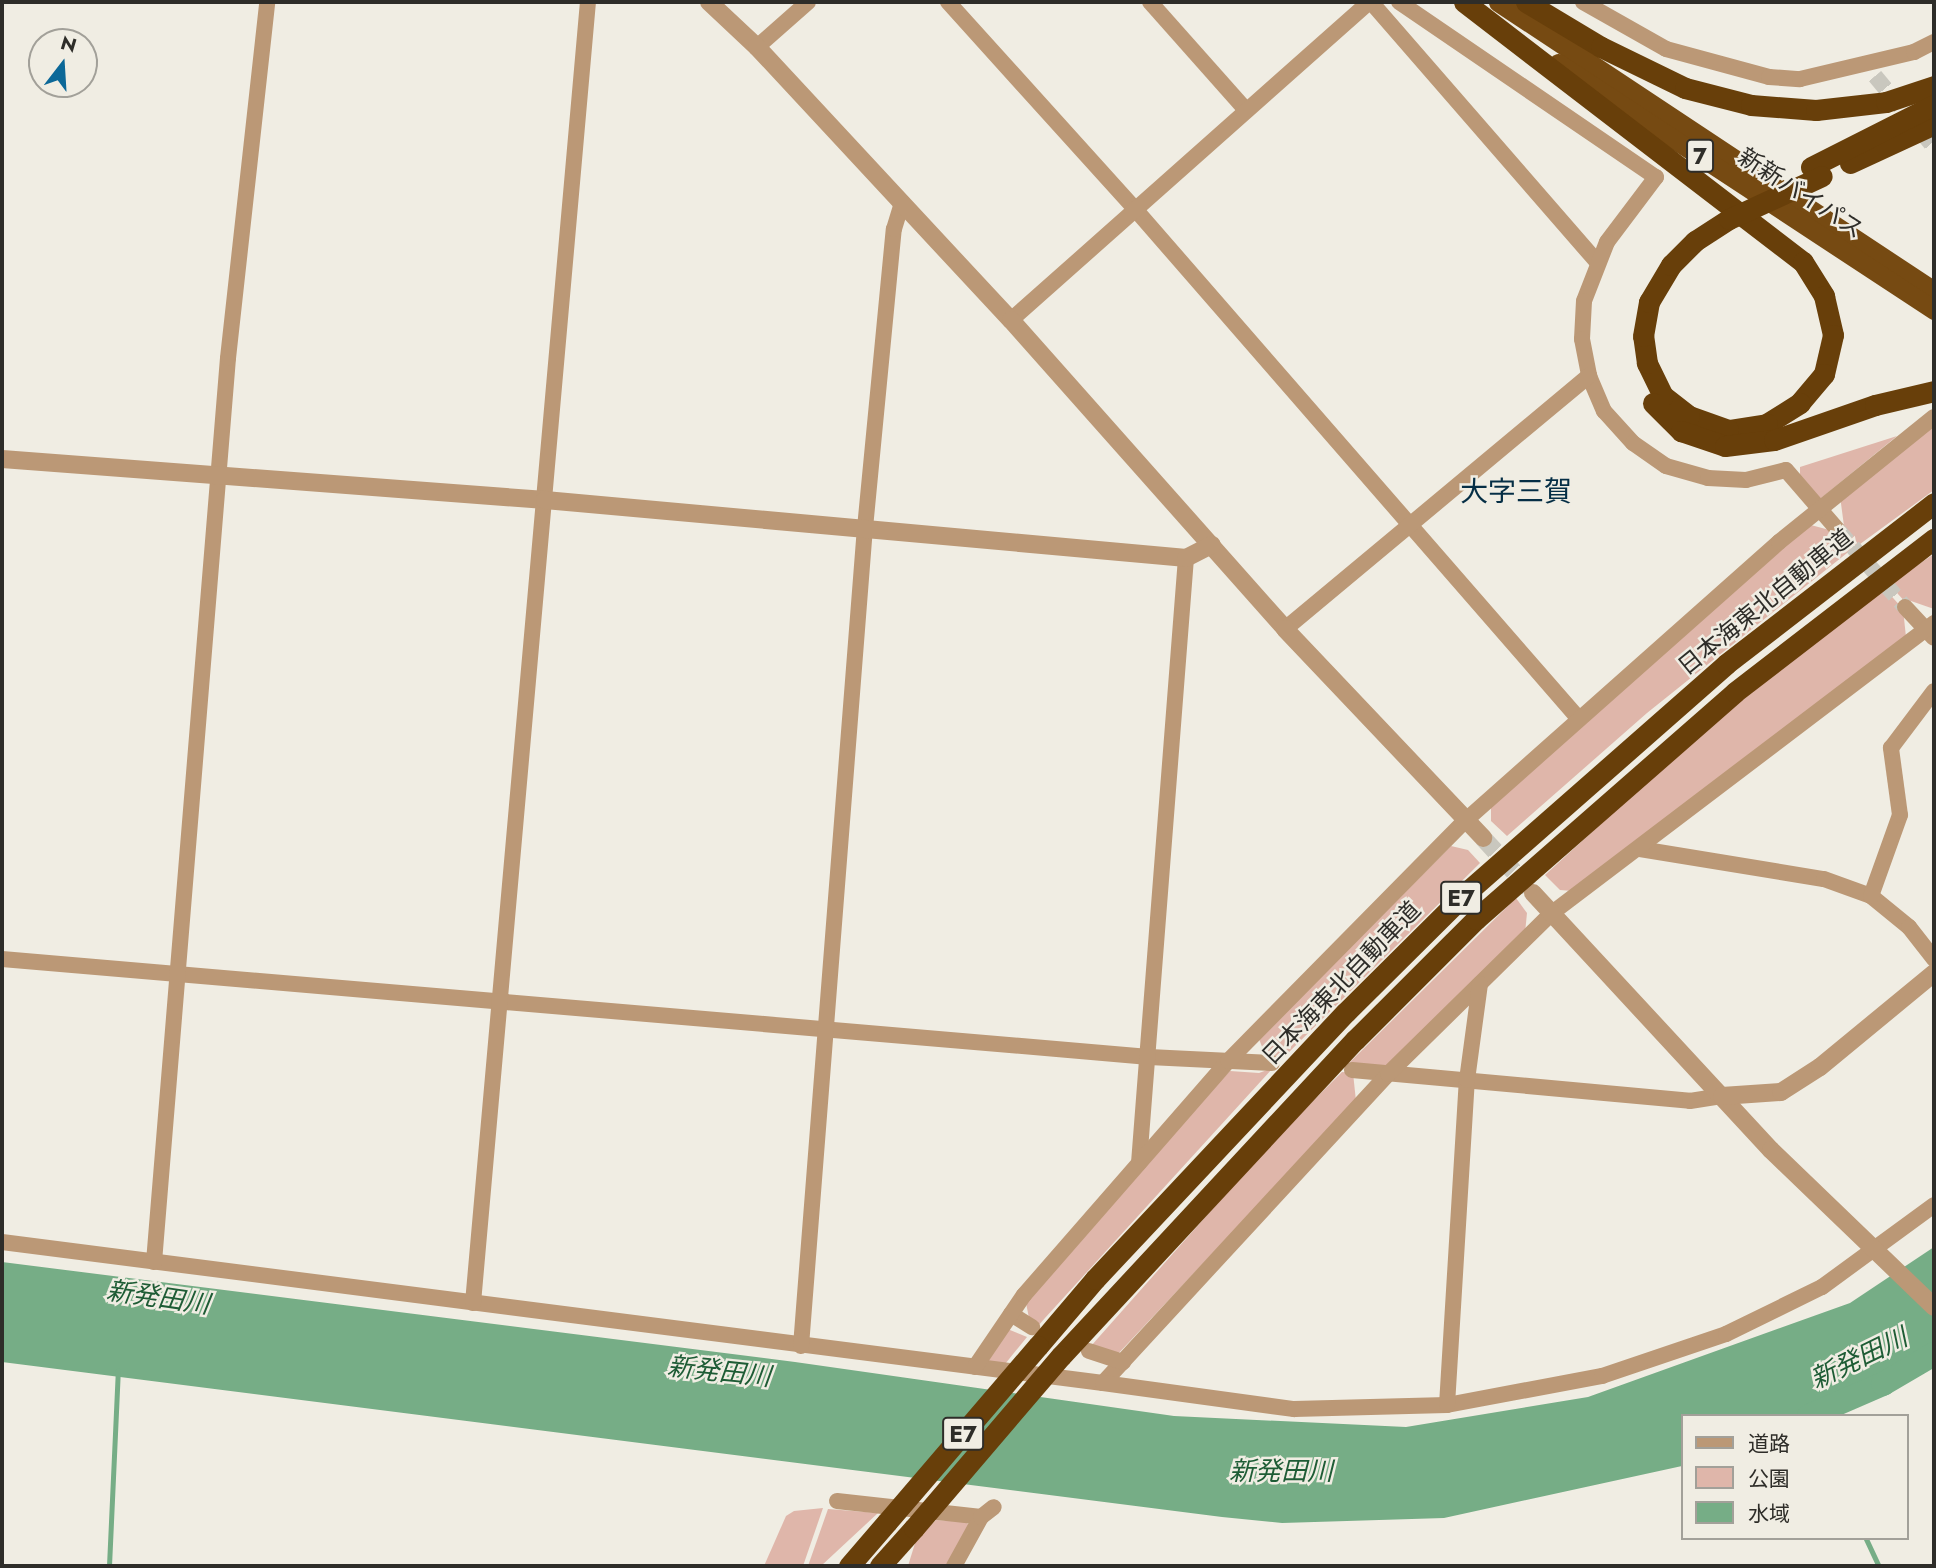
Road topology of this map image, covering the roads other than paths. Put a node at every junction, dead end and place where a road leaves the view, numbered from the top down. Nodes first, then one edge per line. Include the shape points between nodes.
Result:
1 (267, 2) edge
2 (588, 2) edge
3 (709, 2) edge
4 (808, 2) edge
5 (948, 2) edge
6 (1150, 2) edge
7 (1370, 2) edge
8 (1399, 2) edge
9 (1465, 2) edge
10 (1498, 2) edge
11 (1526, 2) edge
12 (1583, 2) edge
13 (1934, 42) edge
14 (757, 47) junction
15 (1934, 86) edge
16 (1934, 105) edge
17 (1246, 110) junction
18 (1934, 124) edge
19 (1816, 172) junction
20 (902, 202) junction
21 (1135, 209) junction
22 (1690, 237) junction
23 (1596, 261) junction
24 (1934, 291) edge
25 (1934, 310) edge
26 (1011, 320) junction
27 (1589, 376) junction
28 (1934, 391) edge
29 (1934, 416) edge
30 (2, 459) edge
31 (218, 476) junction
32 (545, 500) junction
33 (1934, 503) edge
34 (1820, 509) junction
35 (1410, 525) junction
36 (865, 528) junction
37 (1837, 529) tunnel mouth
38 (1934, 539) edge
39 (1212, 545) junction
40 (1186, 558) junction
41 (1905, 607) tunnel mouth
42 (1285, 628) junction
43 (1931, 630) edge
44 (1934, 691) edge
45 (1580, 719) junction
46 (1466, 820) junction
47 (1483, 838) tunnel mouth
48 (1640, 849) junction
49 (1533, 893) tunnel mouth
50 (1871, 896) junction
51 (1552, 913) junction
52 (2, 959) edge
53 (1934, 959) edge
54 (1934, 973) edge
55 (177, 974) junction
56 (1480, 984) junction
57 (501, 1002) junction
58 (826, 1026) junction
59 (1149, 1057) junction
60 (1228, 1061) junction
61 (1272, 1063) dead end
62 (1352, 1070) dead end
63 (1388, 1074) junction
64 (1467, 1080) junction
65 (1722, 1096) junction
66 (1139, 1163) junction
67 (1934, 1205) edge
68 (2, 1242) edge
69 (1879, 1254) junction
70 (154, 1262) junction
71 (473, 1303) junction
72 (1934, 1307) edge
73 (1011, 1314) junction
74 (1035, 1337) junction
75 (801, 1346) junction
76 (1089, 1350) dead end
77 (1123, 1362) junction
78 (975, 1367) junction
79 (1102, 1383) junction
80 (1447, 1405) junction
81 (837, 1501) dead end
82 (849, 1566) edge
83 (880, 1566) edge
84 (954, 1566) edge

1 - 31 street
2 - 32 street
3 - 14 street
4 - 14 street
5 - 21 street
6 - 17 street
7 - 17 street
7 - 23 street
8 - 23 street via 1656,177
9 - 22 highway via 1803,262 1824,296 1833,335 1824,374 1800,403 1768,424 1728,430 1689,416 1663,396 1647,363 1643,336 1649,302
9 - 25 highway, 新新バイパス / 7
10 - 24 highway, 新新バイパス / 7
11 - 15 highway via 1601,47 1685,88 1751,106 1816,110 1886,102
12 - 13 street via 1667,49 1732,70 1800,79 1870,70
14 - 20 street
16 - 19 highway
17 - 21 street
18 - 19 highway
19 - 22 highway, bridge
20 - 26 street
20 - 36 street via 894,229
21 - 26 street
21 - 35 street
22 - 28 highway via 1661,258 1638,297 1630,335 1632,365 1651,401 1681,431 1725,446 1773,440 1875,405
23 - 27 street via 1584,301 1582,339
26 - 39 street
27 - 34 street via 1604,411 1633,443 1666,466 1708,478 1746,480 1786,470
27 - 35 street
29 - 34 street
30 - 31 street
31 - 32 street
31 - 55 street
32 - 36 street
32 - 57 street
33 - 74 highway, 日本海東北自動車道 / E7 via 1726,664 1468,891
34 - 37 street
34 - 45 street
35 - 42 street
35 - 45 street
36 - 40 street
36 - 58 street
38 - 83 highway, 日本海東北自動車道 / E7, bridge via 1734,692 1476,919 1355,1040 1061,1356
39 - 40 street
39 - 42 street
40 - 59 street
41 - 43 street
42 - 46 street
43 - 48 street
44 - 50 street via 1891,748 1900,815
45 - 46 street
46 - 47 street
46 - 60 street
48 - 50 street via 1824,879
48 - 51 street
49 - 51 street
50 - 53 street via 1909,928
51 - 56 street
51 - 65 street
52 - 55 street
54 - 65 street via 1820,1066 1781,1091
55 - 57 street
55 - 70 street
56 - 63 street
56 - 64 street
57 - 58 street
57 - 71 street
58 - 59 street
58 - 75 street
59 - 60 street
59 - 66 street
60 - 61 street
60 - 66 street
62 - 63 street
63 - 64 street
63 - 77 street
64 - 65 street via 1690,1101
64 - 80 street
65 - 69 street
66 - 73 street
67 - 69 street
68 - 70 street
69 - 72 street
69 - 80 street via 1726,1334 1602,1376
70 - 71 street
71 - 75 street
73 - 74 street
73 - 78 street
74 - 82 highway, 日本海東北自動車道 / E7, bridge
75 - 78 street
76 - 77 street
77 - 79 street
78 - 79 street
79 - 80 street via 1294,1409
81 - 84 street via 987,1512

